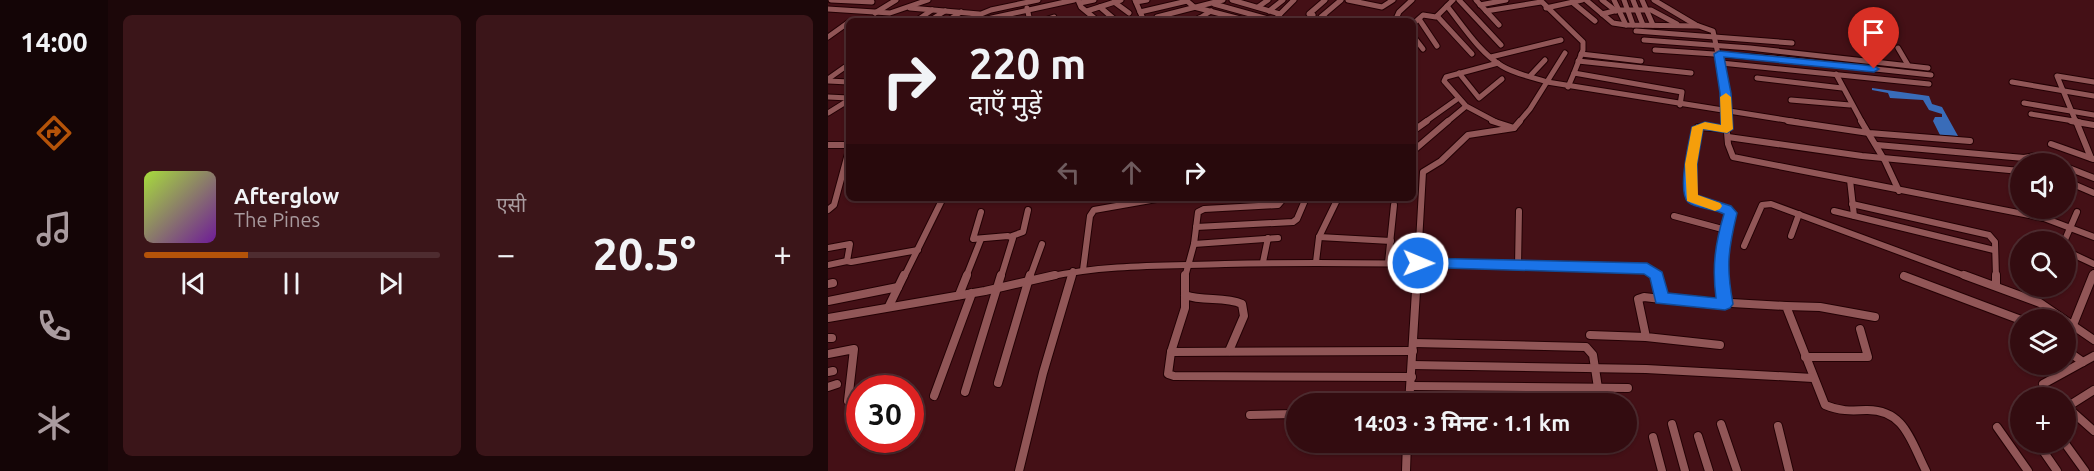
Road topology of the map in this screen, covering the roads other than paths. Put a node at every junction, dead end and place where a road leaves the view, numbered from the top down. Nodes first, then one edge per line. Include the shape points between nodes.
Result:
1 (831, 0) edge
2 (896, 0) edge
3 (928, 0) edge
4 (1038, 0) edge
5 (1074, 0) edge
6 (1094, 0) edge
7 (1121, 0) edge
8 (1147, 0) edge
9 (1223, 0) edge
10 (1232, 0) edge
11 (1254, 0) edge
12 (1268, 0) edge
13 (1283, 0) edge
14 (1294, 0) edge
15 (1324, 0) edge
16 (1341, 0) edge
17 (1350, 0) edge
18 (1373, 0) edge
19 (1394, 0) edge
20 (1412, 0) edge
21 (1454, 0) edge
22 (1459, 0) edge
23 (1506, 0) edge
24 (1584, 0) edge
25 (1602, 0) edge
26 (1614, 0) edge
27 (1624, 0) edge
28 (1633, 0) edge
29 (1642, 0) edge
30 (1654, 0) edge
31 (874, 1) edge
32 (1024, 1) edge
33 (1135, 1) edge
34 (1186, 1) edge
35 (1240, 1) edge
36 (1540, 1) edge
37 (1079, 2) edge
38 (1114, 2) junction
39 (1478, 2) edge
40 (1572, 2) junction
41 (1211, 3) junction
42 (1248, 4) junction
43 (1368, 4) junction
44 (1447, 6) junction
45 (1100, 7) junction
46 (1194, 7) junction
47 (907, 8) junction
48 (1258, 8) junction
49 (1546, 8) junction
50 (828, 9) edge
51 (932, 10) junction
52 (1028, 10) junction
53 (1617, 10) junction
54 (1628, 10) junction
55 (1637, 10) junction
56 (1646, 10) junction
57 (945, 11) junction
58 (1087, 11) junction
59 (1269, 11) junction
60 (1486, 11) junction
61 (860, 12) junction
62 (961, 12) junction
63 (1140, 12) junction
64 (1210, 12) junction
65 (875, 13) junction
66 (1129, 13) dead end
67 (979, 14) junction
68 (1280, 14) junction
69 (1602, 14) junction
70 (1437, 16) junction
71 (1054, 17) dead end
72 (1157, 17) dead end
73 (853, 18) edge
74 (920, 18) edge
75 (934, 18) edge
76 (952, 18) edge
77 (970, 18) edge
78 (1007, 18) edge
79 (1029, 18) edge
80 (1051, 18) edge
81 (1095, 18) edge
82 (1113, 18) edge
83 (1142, 18) edge
84 (1200, 18) edge
85 (1235, 18) edge
86 (1265, 18) edge
87 (1275, 18) edge
88 (1310, 18) edge
89 (1326, 18) edge
90 (1396, 18) edge
91 (1419, 19) junction
92 (1595, 21) dead end
93 (1416, 22) edge
94 (846, 24) edge
95 (1626, 24) junction
96 (1499, 25) dead end
97 (1633, 25) junction
98 (1643, 25) junction
99 (1653, 25) junction
100 (1681, 26) junction
101 (1700, 26) junction
102 (1636, 31) dead end
103 (828, 37) edge
104 (1715, 37) junction
105 (1416, 40) edge
106 (1561, 40) dead end
107 (1644, 40) dead end
108 (1792, 43) dead end
109 (1501, 45) dead end
110 (1437, 46) dead end
111 (1717, 46) junction
112 (1898, 48) dead end
113 (1423, 49) dead end
114 (1655, 50) dead end
115 (1565, 53) dead end
116 (1472, 54) dead end
117 (1581, 54) junction
118 (1719, 54) junction
119 (1491, 57) junction
120 (1545, 60) dead end
121 (1578, 61) junction
122 (1641, 61) dead end
123 (1498, 63) junction
124 (1721, 63) junction
125 (1908, 65) junction
126 (844, 67) dead end
127 (1928, 68) dead end
128 (1459, 73) junction
129 (1574, 73) junction
130 (1691, 73) dead end
131 (1836, 74) junction
132 (1931, 75) dead end
133 (1530, 76) junction
134 (1757, 78) dead end
135 (828, 80) edge
136 (1502, 80) dead end
137 (846, 82) edge
138 (1547, 82) junction
139 (2012, 82) dead end
140 (2094, 82) edge
141 (1929, 84) dead end
142 (1568, 87) junction
143 (1842, 87) junction
144 (2063, 91) junction
145 (2094, 96) edge
146 (828, 97) edge
147 (846, 99) edge
148 (1456, 100) junction
149 (1791, 100) dead end
150 (846, 101) edge
151 (2024, 103) dead end
152 (1680, 105) junction
153 (1850, 105) junction
154 (1465, 107) junction
155 (2073, 111) junction
156 (828, 112) edge
157 (1726, 112) junction
158 (2031, 114) dead end
159 (2094, 115) edge
160 (2077, 122) junction
161 (2094, 125) edge
162 (1514, 128) junction
163 (1416, 129) edge
164 (1727, 129) junction
165 (1869, 133) junction
166 (1728, 137) junction
167 (1970, 141) dead end
168 (2050, 144) dead end
169 (828, 145) edge
170 (846, 145) edge
171 (1876, 145) junction
172 (1416, 148) edge
173 (2010, 157) edge
174 (1885, 158) junction
175 (2092, 158) edge
176 (846, 161) edge
177 (2010, 170) edge
178 (2076, 172) edge
179 (2094, 178) edge
180 (1850, 180) junction
181 (2076, 185) edge
182 (1899, 191) junction
183 (2094, 193) edge
184 (942, 201) edge
185 (1141, 201) edge
186 (1282, 201) edge
187 (1305, 201) edge
188 (1337, 201) edge
189 (1852, 204) junction
190 (1395, 205) dead end
191 (828, 210) edge
192 (1028, 210) dead end
193 (1519, 211) dead end
194 (1834, 211) dead end
195 (981, 212) dead end
196 (2010, 212) edge
197 (2077, 212) dead end
198 (1799, 214) junction
199 (1674, 216) dead end
200 (1854, 216) junction
201 (2047, 219) edge
202 (1196, 227) junction
203 (2070, 227) junction
204 (1726, 230) junction
205 (2068, 231) edge
206 (1791, 236) dead end
207 (1012, 237) junction
208 (1278, 237) dead end
209 (1319, 237) junction
210 (2094, 237) edge
211 (1268, 238) junction
212 (981, 239) junction
213 (1391, 241) junction
214 (1042, 244) dead end
215 (1194, 244) junction
216 (1744, 246) dead end
217 (828, 248) edge
218 (918, 250) junction
219 (1994, 250) junction
220 (2076, 256) edge
221 (847, 261) junction
222 (1263, 262) junction
223 (1316, 262) junction
224 (1388, 263) junction
225 (1418, 263) junction
226 (2094, 264) edge
227 (828, 265) edge
228 (1189, 265) junction
229 (1518, 266) junction
230 (1083, 270) junction
231 (1073, 271) junction
232 (2094, 273) edge
233 (1904, 276) dead end
234 (1028, 281) junction
235 (1996, 285) junction
236 (898, 287) junction
237 (998, 288) junction
238 (972, 293) junction
239 (959, 295) junction
240 (1185, 295) junction
241 (1661, 299) junction
242 (828, 302) edge
243 (1725, 304) junction
244 (889, 306) junction
245 (1786, 306) junction
246 (2049, 309) edge
247 (1875, 316) dead end
248 (2010, 316) edge
249 (828, 318) edge
250 (2076, 318) edge
251 (2076, 327) edge
252 (1860, 329) dead end
253 (1590, 335) dead end
254 (1646, 337) junction
255 (2094, 340) edge
256 (1720, 345) dead end
257 (1413, 347) junction
258 (1229, 351) junction
259 (1171, 352) junction
260 (828, 354) edge
261 (2094, 356) edge
262 (1805, 357) junction
263 (2076, 357) edge
264 (2083, 362) junction
265 (1412, 366) junction
266 (1595, 368) junction
267 (851, 375) edge
268 (1813, 378) junction
269 (1412, 381) junction
270 (998, 383) dead end
271 (837, 384) dead end
272 (2043, 384) dead end
273 (828, 387) edge
274 (1598, 388) junction
275 (1628, 388) dead end
276 (2094, 390) edge
277 (965, 392) dead end
278 (1411, 393) edge
279 (934, 396) dead end
280 (1286, 414) edge
281 (1250, 415) dead end
282 (1672, 424) dead end
283 (1721, 424) dead end
284 (1778, 426) dead end
285 (1997, 427) dead end
286 (2094, 431) edge
287 (1653, 436) dead end
288 (1698, 436) dead end
289 (1407, 453) edge
290 (2045, 453) edge
291 (2072, 453) edge
292 (1019, 471) edge
293 (1406, 471) edge
294 (1662, 471) edge
295 (1685, 471) edge
296 (1709, 471) edge
297 (1737, 471) edge
298 (1789, 471) edge
299 (1926, 471) edge
300 (2028, 471) edge
301 (2057, 471) edge
302 (2085, 471) edge

1 - 31 street
2 - 65 street
3 - 47 street
4 - 32 street
5 - 52 street
6 - 37 street
7 - 38 street
8 - 33 street
9 - 41 street
10 - 35 street
11 - 42 street
12 - 48 street
13 - 59 street
14 - 68 street
15 - 88 street
16 - 89 street via 1321,17
17 - 43 street
18 - 43 street
19 - 43 street via 1385,7
20 - 90 street
21 - 44 street
22 - 109 street
23 - 39 street
24 - 40 street
24 - 69 street
25 - 53 street
26 - 53 street
27 - 54 street
28 - 55 street
29 - 56 street
30 - 101 street
31 - 61 street
32 - 52 street
32 - 67 street
33 - 63 street
34 - 46 street
34 - 63 street
35 - 42 street
36 - 49 street
36 - 60 street
37 - 58 street
38 - 45 street
38 - 66 street
39 - 60 street
40 - 49 street
40 - 92 street
41 - 46 street
41 - 86 street
42 - 48 street
44 - 70 street
44 - 119 street
45 - 58 street
45 - 82 street
46 - 64 street
46 - 72 street
47 - 51 street
47 - 65 street
48 - 59 street
49 - 117 street via 1583,42
50 - 61 street
51 - 57 street
51 - 74 street
52 - 78 street
52 - 79 street
53 - 54 street
53 - 69 street
53 - 95 street
54 - 55 street
54 - 97 street
55 - 56 street
55 - 98 street
56 - 99 street
56 - 100 street
57 - 62 street
57 - 75 street
58 - 81 street
59 - 68 street
60 - 96 street
61 - 65 street
61 - 73 street
62 - 67 street
62 - 76 street
63 - 83 street
64 - 84 street
64 - 85 street
67 - 77 street
68 - 87 street
69 - 95 street via 1616,24
70 - 91 street via 1423,15
70 - 116 street
71 - 80 street
91 - 93 street
91 - 110 street
94 - 103 street
95 - 97 street
97 - 98 street
98 - 99 street
99 - 100 street
100 - 101 street
101 - 104 street
102 - 104 street
104 - 108 street
104 - 111 street
105 - 113 street
106 - 119 street
107 - 111 street
111 - 118 street
111 - 125 street
112 - 125 street
114 - 118 street
115 - 138 street
117 - 121 street
117 - 122 street
118 - 124 street
118 - 132 street
119 - 123 street
120 - 133 street
121 - 129 street
121 - 130 street
123 - 128 street
123 - 133 street
124 - 131 street
124 - 157 street
125 - 127 street
126 - 135 street
128 - 136 street via 1479,98
128 - 148 street via 1443,79
129 - 142 street
129 - 152 street via 1680,91
131 - 141 street
131 - 143 street
133 - 138 street
134 - 143 street
135 - 137 street
138 - 142 street
138 - 162 street
139 - 144 street
140 - 144 street via 2058,76
142 - 152 street
143 - 153 street
144 - 145 street
144 - 155 street
146 - 147 street
148 - 154 street
148 - 163 street
149 - 153 street
150 - 156 street
151 - 155 street
152 - 157 street
153 - 165 street
154 - 162 street
154 - 172 street
155 - 159 street
155 - 160 street
157 - 164 street
157 - 165 street
158 - 160 street
160 - 161 street
160 - 175 street
162 - 225 street via 1468,135 1423,172
164 - 166 street
164 - 204 street via 1698,127 1690,195 1729,211
165 - 167 street
165 - 171 street
166 - 174 street
166 - 180 street via 1730,153 1736,159
168 - 175 street
169 - 170 street
171 - 173 street
171 - 174 street
174 - 177 street
174 - 182 street
176 - 191 street via 834,205
178 - 179 street
180 - 182 street
180 - 189 street
181 - 183 street
182 - 196 street
184 - 218 street
185 - 230 street via 1094,210
186 - 202 street via 1278,206 1202,209 1197,214
187 - 202 street via 1293,222
188 - 209 street
189 - 200 street
189 - 219 street via 1989,235 1994,239
190 - 213 street
192 - 207 street via 1023,231
193 - 229 street
194 - 200 street
195 - 212 street via 972,237
197 - 203 street
198 - 206 street
198 - 216 street via 1771,204 1762,205
198 - 235 street
199 - 204 street
200 - 219 street
201 - 203 street
202 - 215 street
203 - 205 street
203 - 210 street
204 - 243 street via 1720,271
207 - 212 street
207 - 237 street
208 - 211 street
209 - 213 street
209 - 223 street
211 - 215 street
211 - 222 street
212 - 239 street
213 - 224 street
214 - 234 street
215 - 228 street
217 - 221 street via 850,244
218 - 221 street
218 - 236 street
219 - 235 street
220 - 226 street
221 - 227 street
222 - 223 street
222 - 228 street
223 - 224 street
224 - 225 street
225 - 229 street
225 - 257 street
228 - 230 street
228 - 240 street
229 - 241 street via 1647,269 1657,276
230 - 231 street
231 - 234 street
231 - 292 street
232 - 250 street
233 - 248 street
234 - 237 street
234 - 270 street
235 - 246 street
236 - 242 street
236 - 244 street
237 - 238 street
237 - 277 street
238 - 239 street
238 - 279 street
239 - 244 street
240 - 258 street via 1199,301 1230,300 1242,304 1244,316
240 - 259 street via 1185,308
241 - 243 street
241 - 254 street via 1638,299
243 - 245 street
244 - 249 street
245 - 247 street
245 - 262 street
251 - 255 street
252 - 262 street via 1868,357
253 - 254 street
254 - 256 street
257 - 258 street
257 - 265 street
257 - 266 street via 1580,346 1590,350
258 - 259 street
259 - 269 street via 1167,372 1174,376
260 - 267 street via 854,349
261 - 264 street
262 - 268 street
263 - 264 street
264 - 272 street
265 - 266 street
265 - 269 street
266 - 268 street
266 - 274 street
268 - 299 street via 1822,400 1831,408 1893,415
269 - 274 street
269 - 278 street
271 - 273 street
274 - 275 street
276 - 286 street via 2067,407
280 - 281 street
282 - 295 street
283 - 297 street
284 - 298 street
285 - 300 street
287 - 294 street
288 - 296 street
289 - 293 street
290 - 301 street
291 - 302 street

